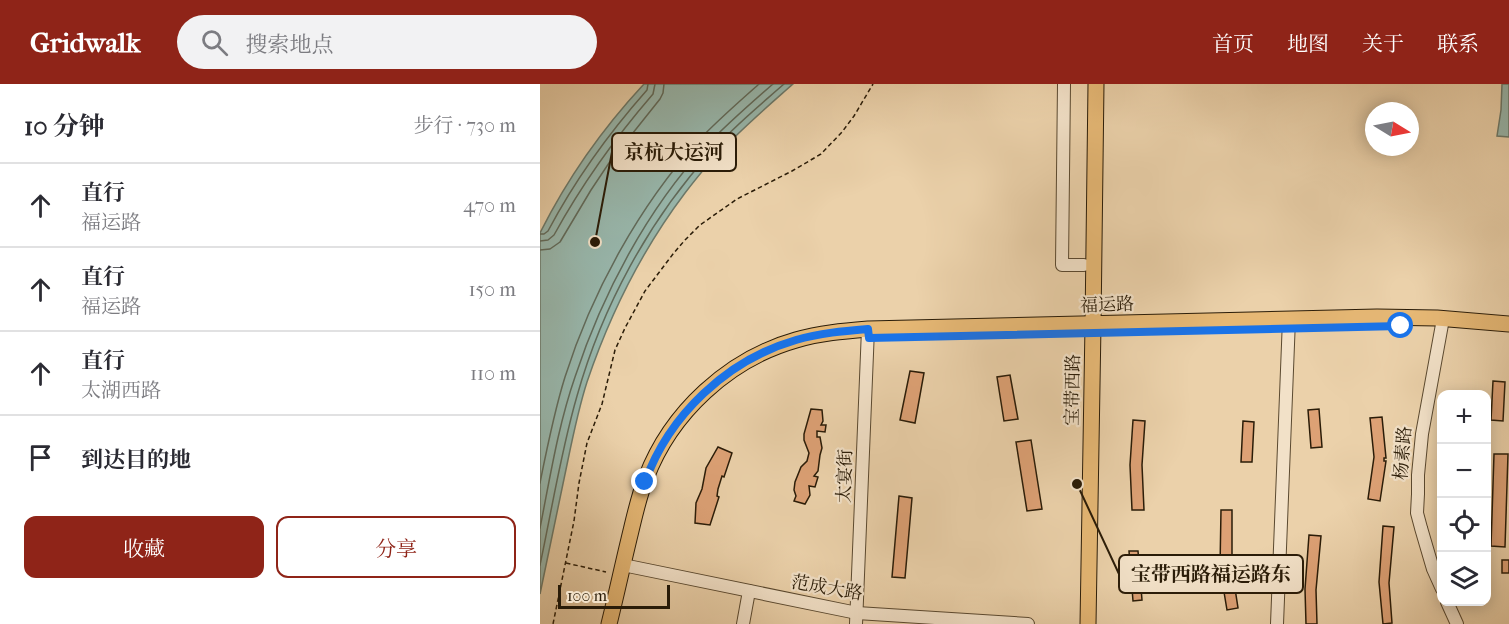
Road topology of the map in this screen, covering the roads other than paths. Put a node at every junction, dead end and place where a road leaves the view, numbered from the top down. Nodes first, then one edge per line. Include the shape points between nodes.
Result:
1 (1064, 84) edge
2 (1085, 84) edge
3 (1096, 84) edge
4 (1089, 222) junction
5 (1084, 265) junction
6 (1289, 323) junction
7 (1443, 323) junction
8 (1509, 324) edge
9 (1088, 329) junction
10 (1509, 333) edge
11 (869, 334) junction
12 (627, 566) junction
13 (1437, 576) edge
14 (749, 591) junction
15 (1449, 606) edge
16 (857, 619) edge
17 (609, 624) edge
18 (618, 624) edge
19 (743, 624) edge
20 (1028, 624) edge
21 (1079, 624) edge
22 (1088, 624) edge
23 (1277, 624) edge
24 (1457, 624) edge

1 - 5 street via 1062,265
2 - 4 main road, 宝带西路
3 - 4 main road, 宝带西路
4 - 5 main road, 宝带西路
4 - 9 main road, 宝带西路
5 - 9 main road, 宝带西路
6 - 7 main road, 福运路
6 - 9 main road, 福运路
6 - 23 street
7 - 8 main road, 福运路
7 - 10 main road, 福运路
7 - 13 street, 杨素路 via 1418,475 1418,513
9 - 11 main road, 福运路
9 - 21 main road, 宝带西路
9 - 22 main road, 宝带西路
11 - 12 main road, 福运路 via 823,334 783,344 748,360 720,384 705,391 654,459 642,490
11 - 16 street, 太宴街
12 - 14 street, 范成大路
12 - 17 main road
12 - 18 main road
14 - 16 street, 范成大路
14 - 19 street
15 - 24 street
16 - 20 street, 范成大路

